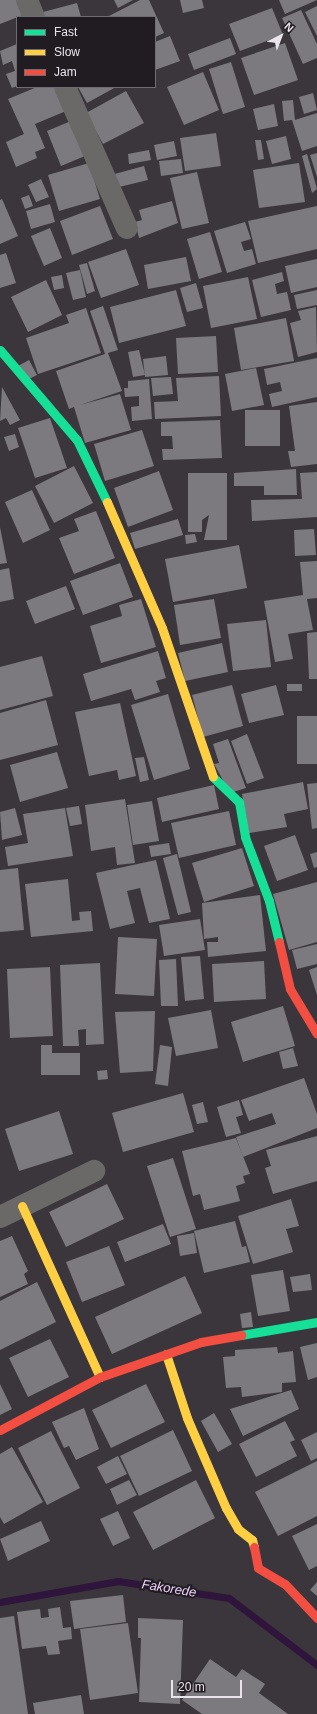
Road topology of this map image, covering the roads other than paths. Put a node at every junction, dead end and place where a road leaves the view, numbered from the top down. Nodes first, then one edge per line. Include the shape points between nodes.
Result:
1 (27, 0) edge
2 (34, 16) edge
3 (65, 88) edge
4 (127, 228) dead end
5 (0, 350) edge
6 (317, 1034) edge
7 (94, 1171) dead end
8 (22, 1206) junction
9 (0, 1217) edge
10 (317, 1322) edge
11 (166, 1354) junction
12 (100, 1376) junction
13 (0, 1430) edge
14 (317, 1618) edge

1 - 2 street
3 - 4 street
5 - 6 street via 30,389 77,440 98,482 162,628 204,756 216,783 239,802 246,837 269,901 290,989
7 - 8 street
8 - 9 street
8 - 12 street
10 - 11 street via 201,1342
11 - 12 street
11 - 14 street via 190,1425 226,1508 238,1529 252,1540 258,1568 285,1584
12 - 13 street

